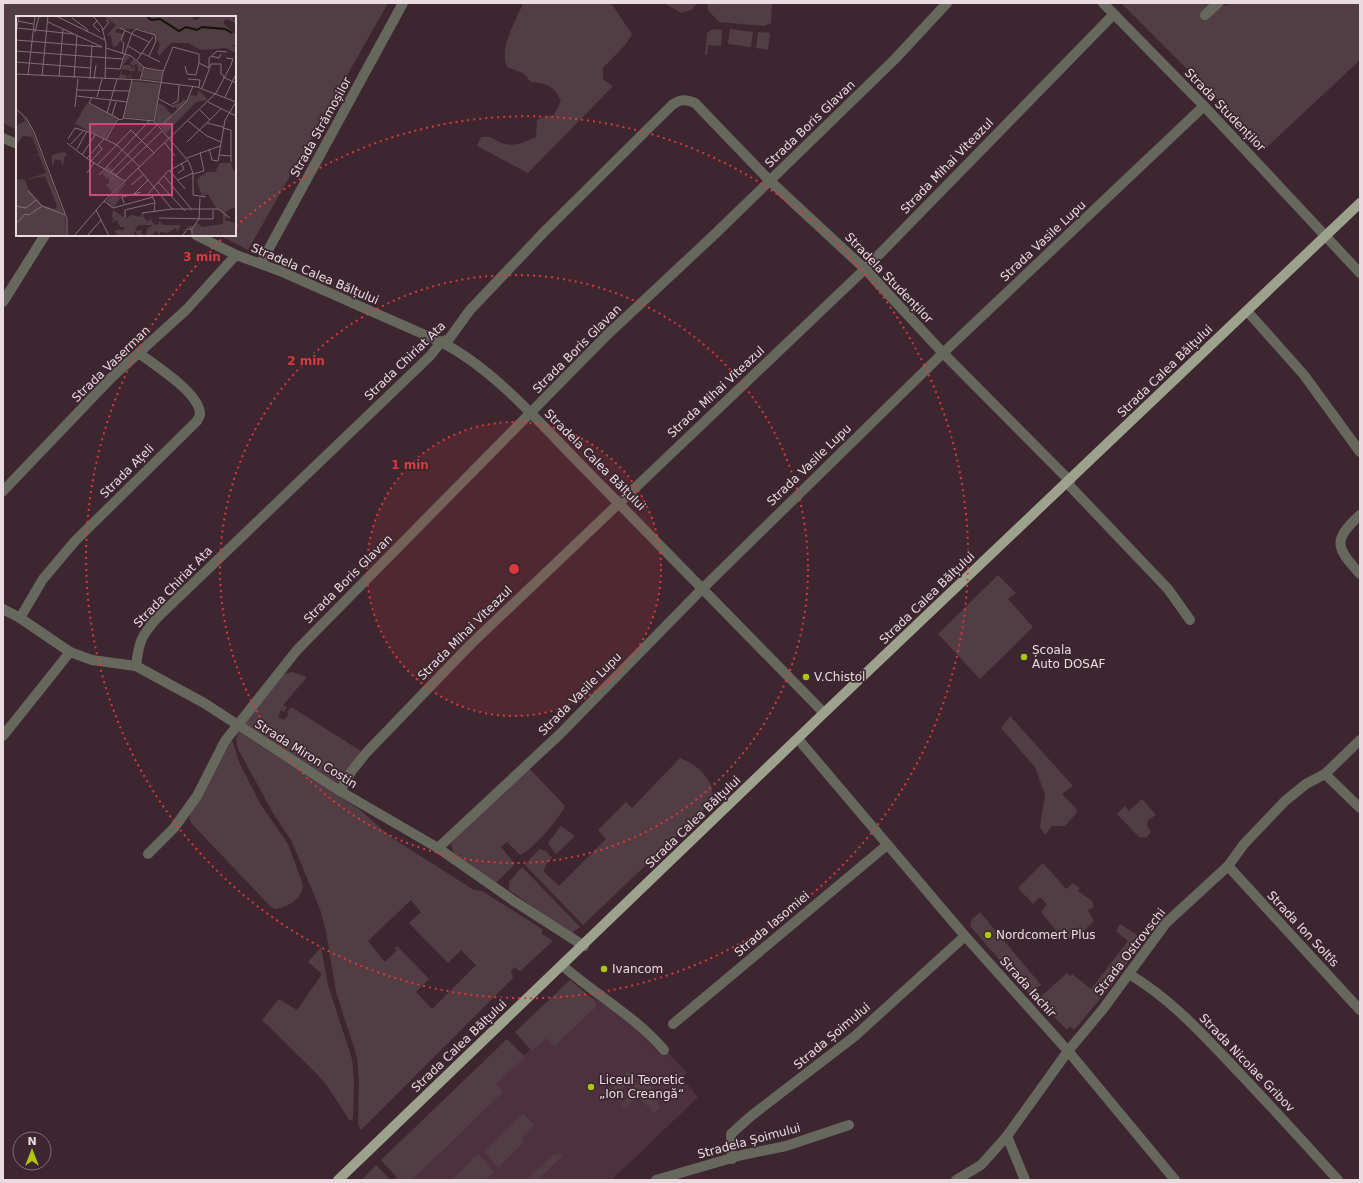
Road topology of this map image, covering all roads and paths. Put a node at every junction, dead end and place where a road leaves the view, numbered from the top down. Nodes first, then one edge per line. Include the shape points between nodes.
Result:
1 (403, 3) edge
2 (947, 3) edge
3 (1103, 3) edge
4 (1218, 3) edge
5 (1114, 14) junction
6 (1205, 15) dead end
7 (686, 99) joint
8 (1204, 106) junction
9 (3, 138) edge
10 (16, 144) edge
11 (770, 181) junction
12 (1360, 203) edge
13 (44, 236) edge
14 (198, 236) edge
15 (1326, 236) junction
16 (236, 255) junction
17 (261, 263) junction
18 (864, 269) junction
19 (1360, 272) edge
20 (3, 302) edge
21 (1247, 311) junction
22 (441, 342) junction
23 (943, 353) junction
24 (140, 354) junction
25 (531, 414) junction
26 (1360, 452) edge
27 (1068, 482) junction
28 (3, 491) edge
29 (618, 502) junction
30 (1360, 515) edge
31 (1360, 574) edge
32 (702, 589) junction
33 (3, 609) edge
34 (20, 618) junction
35 (1190, 620) dead end
36 (70, 652) junction
37 (136, 666) junction
38 (824, 713) junction
39 (237, 726) junction
40 (3, 736) edge
41 (798, 739) junction
42 (1360, 740) edge
43 (1325, 774) junction
44 (340, 791) junction
45 (1360, 808) edge
46 (888, 845) junction
47 (438, 848) junction
48 (148, 854) dead end
49 (1228, 866) junction
50 (965, 936) junction
51 (584, 946) junction
52 (563, 966) junction
53 (1129, 974) junction
54 (1360, 1010) edge
55 (674, 1024) dead end
56 (664, 1050) dead end
57 (1068, 1051) junction
58 (848, 1125) dead end
59 (1007, 1136) junction
60 (732, 1158) junction
61 (338, 1180) edge
62 (656, 1180) edge
63 (956, 1180) edge
64 (1025, 1180) edge
65 (1175, 1180) edge
66 (1338, 1180) edge

1 - 17 street, Strada Strămoșilor
2 - 11 street, Strada Boris Glavan via 895,59
3 - 5 street, Strada Studenților
4 - 6 street
5 - 8 street, Strada Studenților
5 - 18 street, Strada Mihai Viteazul
7 - 11 street, Stradela Studenților via 695,103
7 - 22 street, Strada Chiriat Ata via 672,104 470,310 449,339
8 - 15 street, Strada Studenților
8 - 23 street, Strada Vasile Lupu
9 - 10 street
11 - 18 street, Stradela Studenților
11 - 25 street, Strada Boris Glavan via 607,335
12 - 15 main road, Strada Calea Bălțului
13 - 20 street
14 - 16 street, Stradela Calea Bălțului
15 - 19 street, Strada Studenților
15 - 21 main road, Strada Calea Bălțului
16 - 17 street, Stradela Calea Bălțului
16 - 24 street, Strada Vaserman via 186,310
17 - 22 street, Stradela Calea Bălțului
18 - 23 street, Stradela Studenților
18 - 29 street, Strada Mihai Viteazul
21 - 26 street via 1304,375
21 - 27 main road, Strada Calea Bălțului
22 - 25 street, Stradela Calea Bălțului via 484,370
22 - 37 street, Strada Chiriat Ata via 430,356 158,617 143,634
23 - 27 street, Stradela Studenților
23 - 32 street, Strada Vasile Lupu
24 - 28 street, Strada Vaserman via 112,377
24 - 34 street, Strada Ațeli via 189,392 201,409 200,415 197,421 76,540 43,579
25 - 29 street, Stradela Calea Bălțului
25 - 39 street, Strada Boris Glavan via 297,650
27 - 35 street via 1168,589
27 - 38 main road, Strada Calea Bălțului
29 - 32 street, Stradela Calea Bălțului
29 - 44 street, Strada Mihai Viteazul via 470,644 366,753
30 - 31 street via 1340,539 1340,548
32 - 38 street, Stradela Calea Bălțului
32 - 47 street, Strada Vasile Lupu via 560,734
33 - 34 street, Strada Miron Costin
34 - 36 street, Strada Miron Costin
36 - 37 street, Strada Miron Costin via 92,660
36 - 40 street
37 - 39 street, Strada Miron Costin via 204,703
38 - 41 main road, Strada Calea Bălțului
39 - 44 street, Strada Miron Costin
39 - 48 street, Strada Boris Glavan via 218,752 197,796 174,828
41 - 46 street, Strada Iachir
41 - 51 main road, Strada Calea Bălțului
42 - 43 street, Strada Ostrovschi
43 - 45 street
43 - 49 street, Strada Ostrovschi via 1306,784 1286,802 1244,844
44 - 47 street, Strada Miron Costin
46 - 50 street, Strada Iachir
46 - 55 street, Strada Iasomiei
47 - 51 street, Strada Miron Costin
49 - 53 street, Strada Ostrovschi via 1166,923
49 - 54 street, Strada Ion Soltîs
50 - 57 street, Strada Iachir
50 - 60 street, Strada Șoimului via 855,1036 735,1130 731,1134
51 - 52 main road, Strada Calea Bălțului
52 - 56 street via 583,984 624,1012
52 - 61 main road, Strada Calea Bălțului
53 - 57 street, Strada Ostrovschi
53 - 66 street, Strada Nicolae Gribov via 1147,984 1186,1018 1288,1123
57 - 59 street, Strada Ostrovschi
57 - 65 street, Strada Iachir
58 - 60 street, Stradela Șoimului via 786,1146
59 - 63 street, Strada Ostrovschi via 981,1165
59 - 64 street
60 - 62 street, Stradela Șoimului

